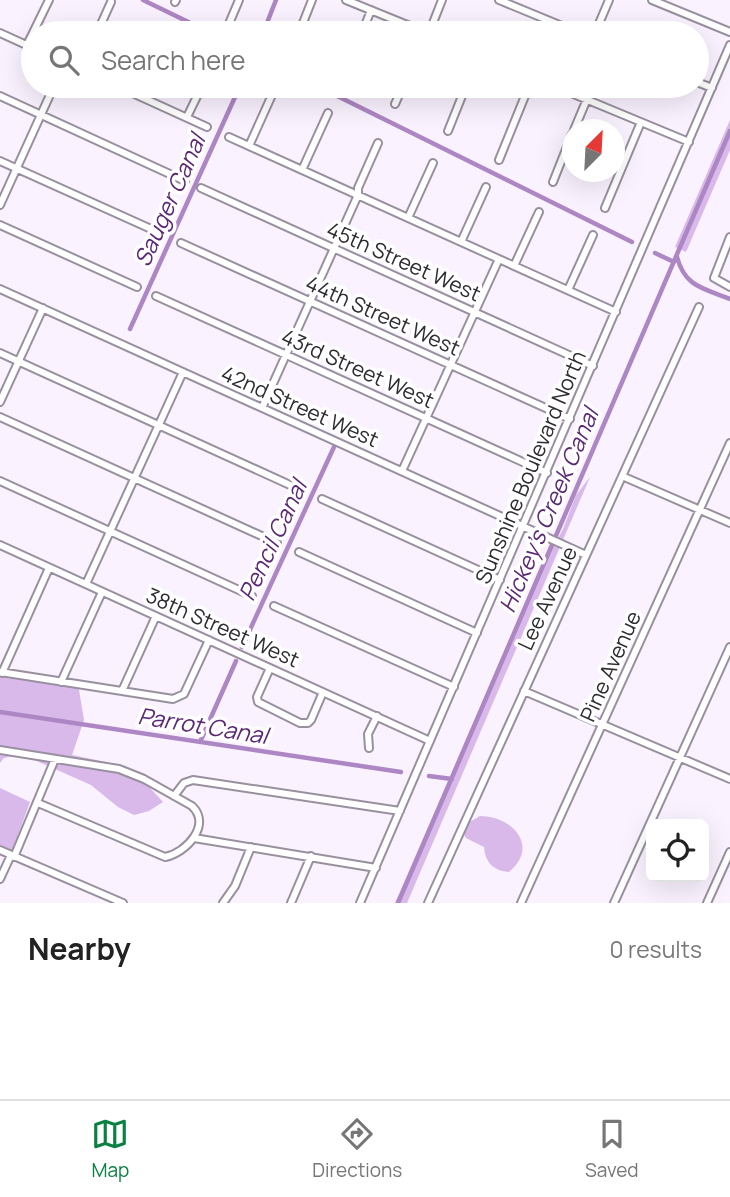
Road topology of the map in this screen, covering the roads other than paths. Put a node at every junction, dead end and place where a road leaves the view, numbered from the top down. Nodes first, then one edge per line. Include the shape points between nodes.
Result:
1 (49, 0) edge
2 (239, 0) edge
3 (313, 0) edge
4 (346, 0) edge
5 (442, 0) edge
6 (499, 0) edge
7 (609, 0) edge
8 (652, 0) edge
9 (111, 2) dead end
10 (371, 10) junction
11 (40, 21) edge
12 (102, 21) edge
13 (230, 21) edge
14 (304, 21) edge
15 (367, 21) edge
16 (398, 21) edge
17 (433, 21) edge
18 (550, 21) edge
19 (600, 21) edge
20 (703, 21) edge
21 (709, 23) edge
22 (730, 32) edge
23 (0, 33) edge
24 (21, 42) edge
25 (730, 45) edge
26 (709, 87) edge
27 (712, 88) junction
28 (709, 95) edge
29 (0, 96) edge
30 (48, 98) edge
31 (145, 98) edge
32 (196, 98) edge
33 (271, 98) edge
34 (398, 98) edge
35 (461, 98) edge
36 (524, 98) edge
37 (708, 98) edge
38 (587, 99) joint
39 (395, 104) dead end
40 (328, 113) dead end
41 (40, 115) junction
42 (187, 117) junction
43 (579, 119) edge
44 (641, 122) junction
45 (207, 127) dead end
46 (448, 131) dead end
47 (229, 137) dead end
48 (689, 142) junction
49 (378, 143) dead end
50 (249, 146) junction
51 (562, 159) edge
52 (499, 160) dead end
53 (0, 161) edge
54 (433, 163) dead end
55 (17, 168) junction
56 (302, 170) junction
57 (185, 181) dead end
58 (553, 182) dead end
59 (486, 187) dead end
60 (201, 188) dead end
61 (358, 195) junction
62 (0, 205) edge
63 (605, 208) dead end
64 (538, 212) dead end
65 (408, 218) junction
66 (0, 225) edge
67 (160, 233) dead end
68 (593, 235) dead end
69 (730, 237) edge
70 (461, 242) junction
71 (181, 243) dead end
72 (334, 248) junction
73 (499, 259) junction
74 (514, 266) junction
75 (137, 287) dead end
76 (730, 287) edge
77 (0, 289) edge
78 (568, 290) junction
79 (156, 296) dead end
80 (310, 301) junction
81 (699, 307) dead end
82 (43, 309) junction
83 (474, 312) junction
84 (616, 312) junction
85 (0, 353) edge
86 (286, 355) junction
87 (19, 361) junction
88 (450, 365) junction
89 (593, 366) junction
90 (183, 372) junction
91 (0, 402) edge
92 (262, 408) junction
93 (0, 417) edge
94 (426, 418) junction
95 (570, 419) junction
96 (159, 425) junction
97 (730, 443) edge
98 (402, 471) junction
99 (547, 473) junction
100 (622, 476) junction
101 (134, 478) junction
102 (0, 481) edge
103 (301, 490) dead end
104 (322, 499) dead end
105 (700, 510) junction
106 (730, 523) edge
107 (523, 526) junction
108 (111, 531) junction
109 (277, 543) dead end
110 (0, 545) edge
111 (299, 552) dead end
112 (586, 555) junction
113 (49, 568) junction
114 (500, 580) junction
115 (86, 584) junction
116 (102, 592) junction
117 (252, 596) dead end
118 (275, 606) dead end
119 (156, 616) junction
120 (477, 633) junction
121 (209, 640) junction
122 (730, 647) edge
123 (270, 668) junction
124 (1, 673) edge
125 (61, 682) junction
126 (454, 687) junction
127 (122, 691) junction
128 (524, 691) junction
129 (323, 692) junction
130 (377, 716) junction
131 (602, 724) junction
132 (430, 741) junction
133 (369, 748) dead end
134 (0, 750) edge
135 (680, 758) junction
136 (55, 759) junction
137 (730, 779) edge
138 (174, 796) junction
139 (38, 803) junction
140 (400, 811) junction
141 (194, 838) junction
142 (251, 847) junction
143 (0, 850) edge
144 (730, 852) edge
145 (13, 856) junction
146 (311, 856) junction
147 (376, 868) junction
148 (0, 878) edge
149 (123, 903) edge
150 (223, 903) edge
151 (291, 903) edge
152 (360, 903) edge
153 (428, 903) edge
154 (521, 903) edge
155 (614, 903) edge
156 (707, 903) edge

1 - 11 street
2 - 13 street
3 - 14 street
4 - 10 street
5 - 17 street
6 - 18 street
7 - 19 street
8 - 20 street
9 - 12 street
10 - 15 street
10 - 16 street
21 - 22 street
23 - 24 street
25 - 27 street, Sunshine Boulevard North
26 - 27 street
27 - 28 street, Sunshine Boulevard North
29 - 41 street
30 - 41 street
31 - 42 street
32 - 42 street
33 - 50 street
34 - 39 street
35 - 46 street
36 - 52 street
37 - 48 street, Sunshine Boulevard North
38 - 43 street
38 - 44 street
40 - 56 street
41 - 55 street
41 - 57 street
42 - 45 street
44 - 48 street
44 - 63 street
47 - 50 street
48 - 84 street, Sunshine Boulevard North
49 - 61 street
50 - 56 street
51 - 58 street
53 - 55 street
54 - 65 street
55 - 62 street
55 - 67 street
56 - 61 street
59 - 70 street
60 - 72 street, 45th Street West
61 - 65 street
61 - 72 street
64 - 74 street
65 - 70 street
66 - 75 street
68 - 78 street
69 - 76 street via 714,278
70 - 73 street
71 - 80 street, 44th Street West
72 - 80 street
72 - 83 street, 45th Street West
73 - 74 street
73 - 83 street
74 - 78 street
77 - 82 street, 42nd Street West
78 - 84 street
79 - 86 street, 43rd Street West
80 - 86 street
80 - 88 street, 44th Street West
81 - 100 street, Lee Avenue
82 - 87 street
82 - 90 street, 42nd Street West
83 - 88 street
83 - 89 street, 45th Street West
84 - 89 street, Sunshine Boulevard North
85 - 87 street
86 - 92 street
86 - 94 street, 43rd Street West
87 - 91 street
87 - 96 street
88 - 94 street
88 - 95 street, 44th Street West
89 - 95 street, Sunshine Boulevard North
90 - 92 street, 42nd Street West
90 - 96 street
92 - 98 street, 42nd Street West
93 - 101 street
94 - 98 street
94 - 99 street, 43rd Street West
95 - 99 street, Sunshine Boulevard North
96 - 101 street
96 - 103 street
97 - 105 street, Pine Avenue
98 - 107 street, 42nd Street West
99 - 107 street, Sunshine Boulevard North
100 - 105 street
100 - 112 street, Lee Avenue
101 - 108 street
101 - 109 street
102 - 108 street
104 - 114 street
105 - 106 street
105 - 131 street, Pine Avenue
107 - 112 street, 42nd Street West
107 - 114 street, Sunshine Boulevard North
108 - 115 street
108 - 117 street
110 - 113 street, 38th Street West
111 - 120 street
112 - 128 street, Lee Avenue
113 - 115 street, 38th Street West
113 - 124 street
114 - 120 street, Sunshine Boulevard North
115 - 116 street, 38th Street West
116 - 119 street, 38th Street West
116 - 125 street
118 - 126 street
119 - 121 street, 38th Street West
119 - 127 street
120 - 126 street, Sunshine Boulevard North
121 - 123 street, 38th Street West
121 - 127 street via 181,697
122 - 135 street
123 - 129 street, 38th Street West
123 - 129 street via 258,702 300,723 311,720
124 - 125 street
125 - 127 street
126 - 132 street, Sunshine Boulevard North
128 - 131 street
128 - 153 street, Lee Avenue
129 - 130 street, 38th Street West
130 - 132 street, 38th Street West
130 - 133 street via 367,739
131 - 135 street
131 - 154 street, Pine Avenue
132 - 140 street, Sunshine Boulevard North
134 - 136 street
135 - 137 street
135 - 155 street
136 - 138 street via 119,769
136 - 139 street
138 - 140 street via 184,783 193,780
138 - 141 street via 199,815
139 - 141 street via 161,856 181,852
139 - 145 street
140 - 147 street, Sunshine Boulevard North
141 - 142 street
142 - 146 street
142 - 150 street
143 - 145 street
144 - 156 street
145 - 148 street
145 - 149 street
146 - 147 street
146 - 151 street
147 - 152 street, Sunshine Boulevard North

